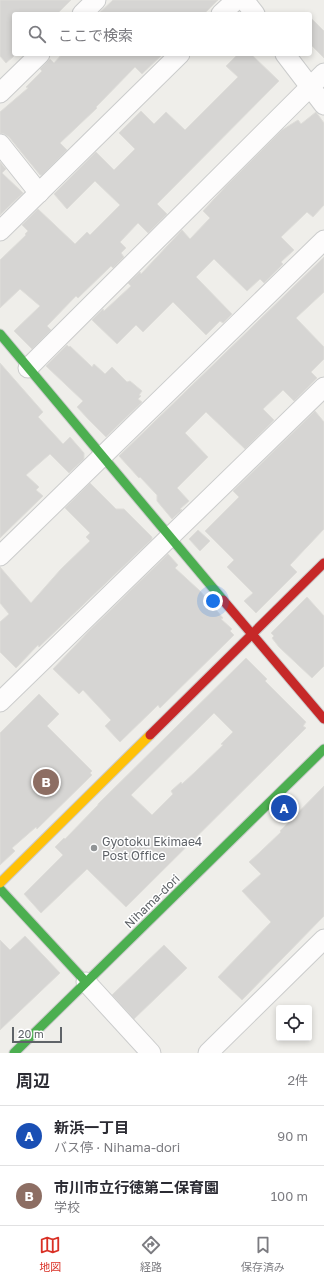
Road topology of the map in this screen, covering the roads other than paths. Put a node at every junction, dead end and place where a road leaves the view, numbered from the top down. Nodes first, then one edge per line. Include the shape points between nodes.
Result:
1 (96, 0) edge
2 (236, 0) edge
3 (244, 0) edge
4 (84, 12) edge
5 (223, 12) edge
6 (253, 12) edge
7 (38, 56) edge
8 (178, 56) edge
9 (287, 56) edge
10 (324, 73) edge
11 (310, 87) junction
12 (0, 93) edge
13 (324, 105) edge
14 (0, 144) edge
15 (39, 193) junction
16 (0, 230) edge
17 (324, 240) edge
18 (0, 334) edge
19 (28, 368) junction
20 (324, 387) edge
21 (103, 456) junction
22 (171, 537) junction
23 (0, 556) edge
24 (324, 564) edge
25 (252, 634) junction
26 (0, 702) edge
27 (324, 719) edge
28 (324, 750) edge
29 (0, 883) edge
30 (0, 889) edge
31 (324, 939) edge
32 (86, 982) junction
33 (14, 1053) edge
34 (151, 1053) edge
35 (208, 1053) edge

1 - 4 street
2 - 5 street
3 - 6 street
7 - 12 street
8 - 15 street
9 - 11 street
10 - 11 street
11 - 13 street
11 - 19 street
14 - 15 street
15 - 16 street
17 - 21 street
18 - 19 street
19 - 21 street
20 - 22 street
21 - 22 street
21 - 23 street
22 - 25 street
22 - 26 street
24 - 25 street
25 - 27 street
25 - 29 street
28 - 32 street, Nihama-dori
30 - 32 street
31 - 35 street
32 - 33 street, Nihama-dori
32 - 34 street

